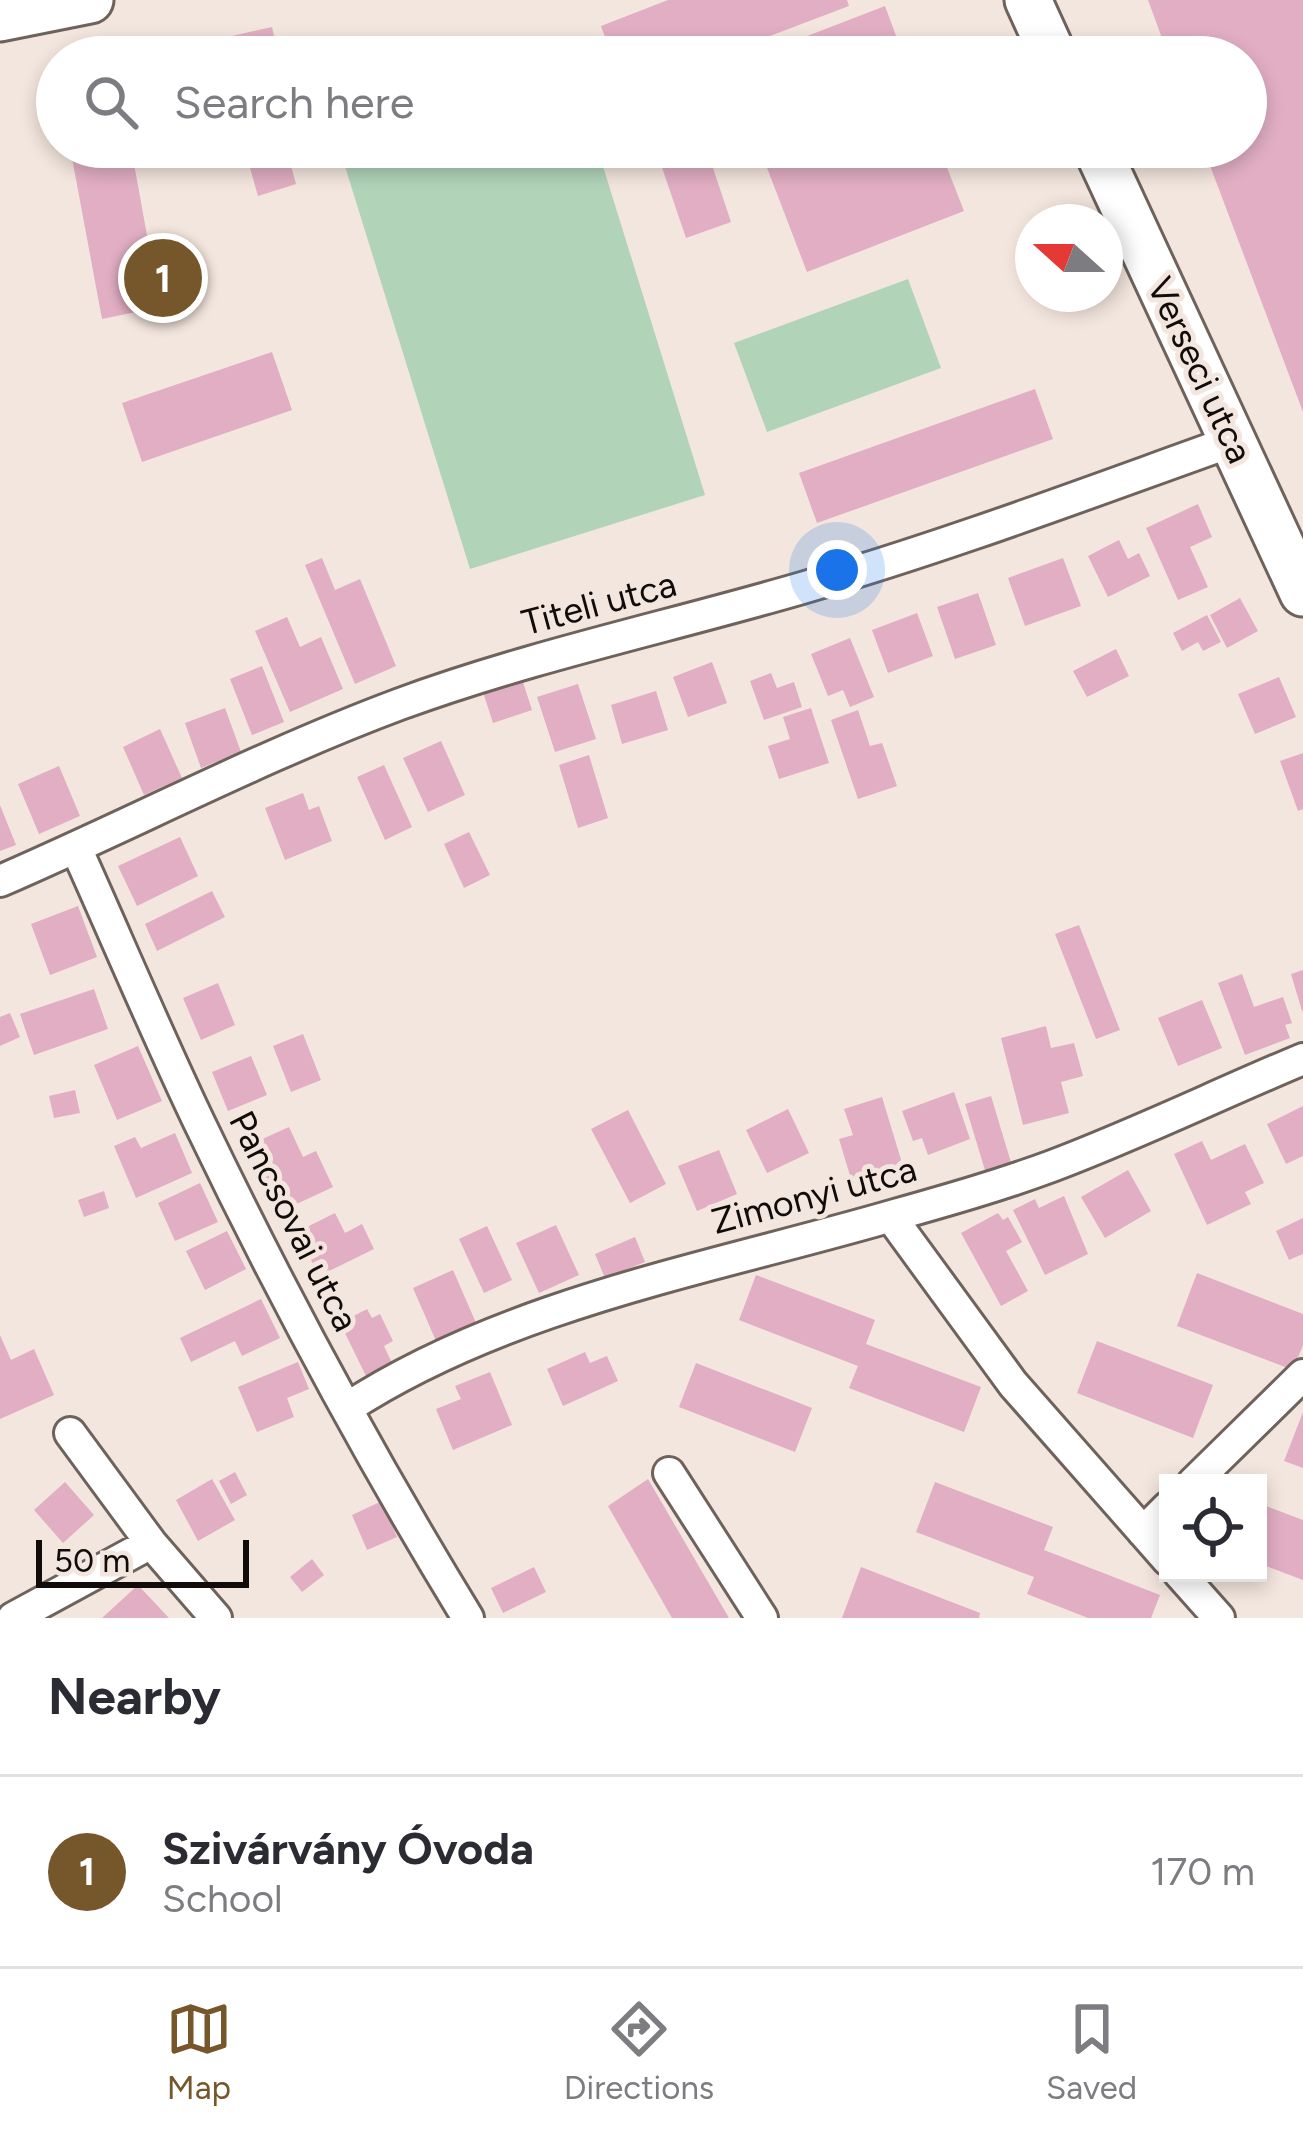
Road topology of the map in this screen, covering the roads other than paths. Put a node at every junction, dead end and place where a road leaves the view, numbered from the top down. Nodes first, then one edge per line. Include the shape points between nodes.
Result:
1 (90, 0) edge
2 (1028, 0) edge
3 (0, 18) edge
4 (1044, 36) edge
5 (1106, 168) edge
6 (1233, 441) junction
7 (1303, 593) edge
8 (76, 848) junction
9 (0, 880) edge
10 (1303, 1059) edge
11 (891, 1216) junction
12 (1303, 1376) edge
13 (347, 1408) junction
14 (70, 1432) dead end
15 (669, 1473) dead end
16 (1202, 1474) edge
17 (1159, 1516) edge
18 (1143, 1532) junction
19 (151, 1543) junction
20 (1159, 1550) edge
21 (1187, 1582) edge
22 (1217, 1617) edge
23 (13, 1618) edge
24 (216, 1618) edge
25 (468, 1618) edge
26 (762, 1618) edge

1 - 3 street
2 - 4 street
5 - 6 street, Verseci utca
6 - 7 street, Verseci utca
6 - 8 street, Titeli utca via 926,551 402,703
8 - 9 street, Titeli utca
8 - 13 street, Pancsovai utca via 199,1122
10 - 11 street, Zimonyi utca via 1053,1166
11 - 13 street, Zimonyi utca via 508,1329
11 - 18 street via 1013,1384
12 - 16 street
13 - 25 street, Pancsovai utca
14 - 19 street
15 - 26 street
17 - 18 street
18 - 20 street
19 - 23 street
19 - 24 street
21 - 22 street

